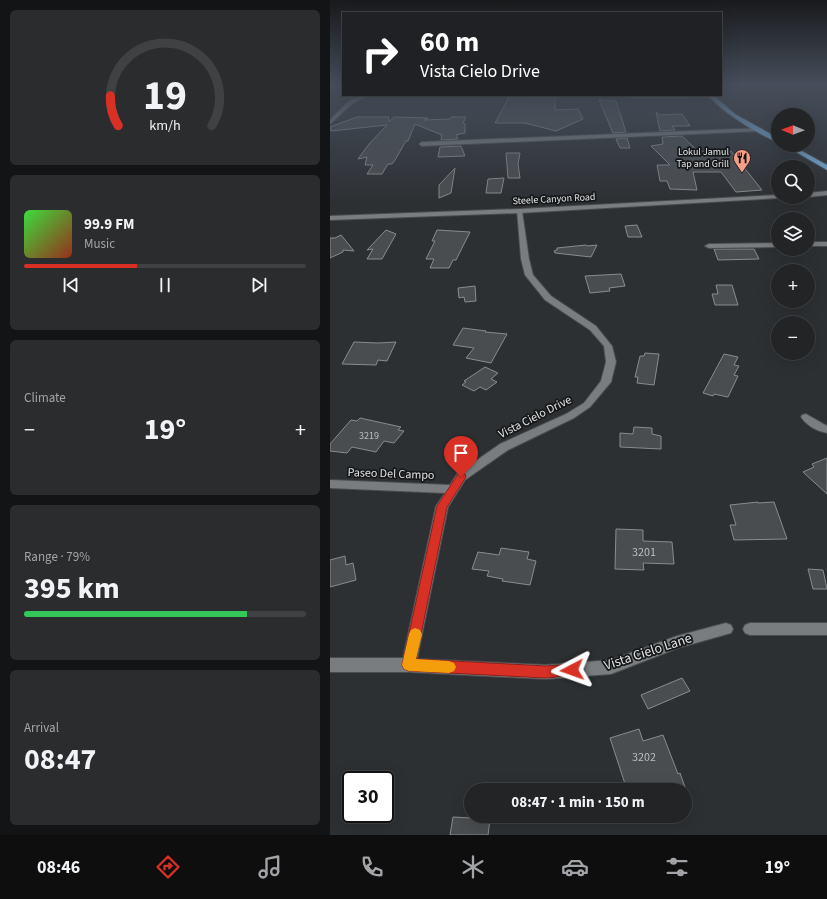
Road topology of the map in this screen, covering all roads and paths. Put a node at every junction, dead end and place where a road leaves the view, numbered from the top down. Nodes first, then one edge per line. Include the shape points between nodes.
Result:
1 (748, 123) edge
2 (760, 130) junction
3 (771, 136) edge
4 (422, 144) dead end
5 (799, 152) edge
6 (827, 168) edge
7 (827, 193) edge
8 (815, 194) edge
9 (771, 196) edge
10 (519, 211) junction
11 (330, 218) edge
12 (771, 244) edge
13 (815, 244) edge
14 (827, 244) edge
15 (709, 246) dead end
16 (806, 417) dead end
17 (827, 430) edge
18 (330, 484) edge
19 (452, 489) junction
20 (726, 629) dead end
21 (750, 629) dead end
22 (827, 629) edge
23 (330, 664) edge
24 (409, 665) junction

1 - 2 highway
2 - 3 highway
2 - 4 street
5 - 6 highway
7 - 8 street
9 - 10 street, Steele Canyon Road
10 - 11 street, Steele Canyon Road
10 - 19 street, Vista Cielo Drive via 529,275 548,298 593,328 608,346 611,362 606,382 588,405 504,447 461,477
12 - 15 street
13 - 14 street
16 - 17 street
18 - 19 street, Paseo Del Campo
19 - 24 street, Vista Cielo Drive via 442,506
20 - 24 street, Vista Cielo Lane via 677,642 611,668 546,672
21 - 22 street
23 - 24 street, Vista Cielo Lane

